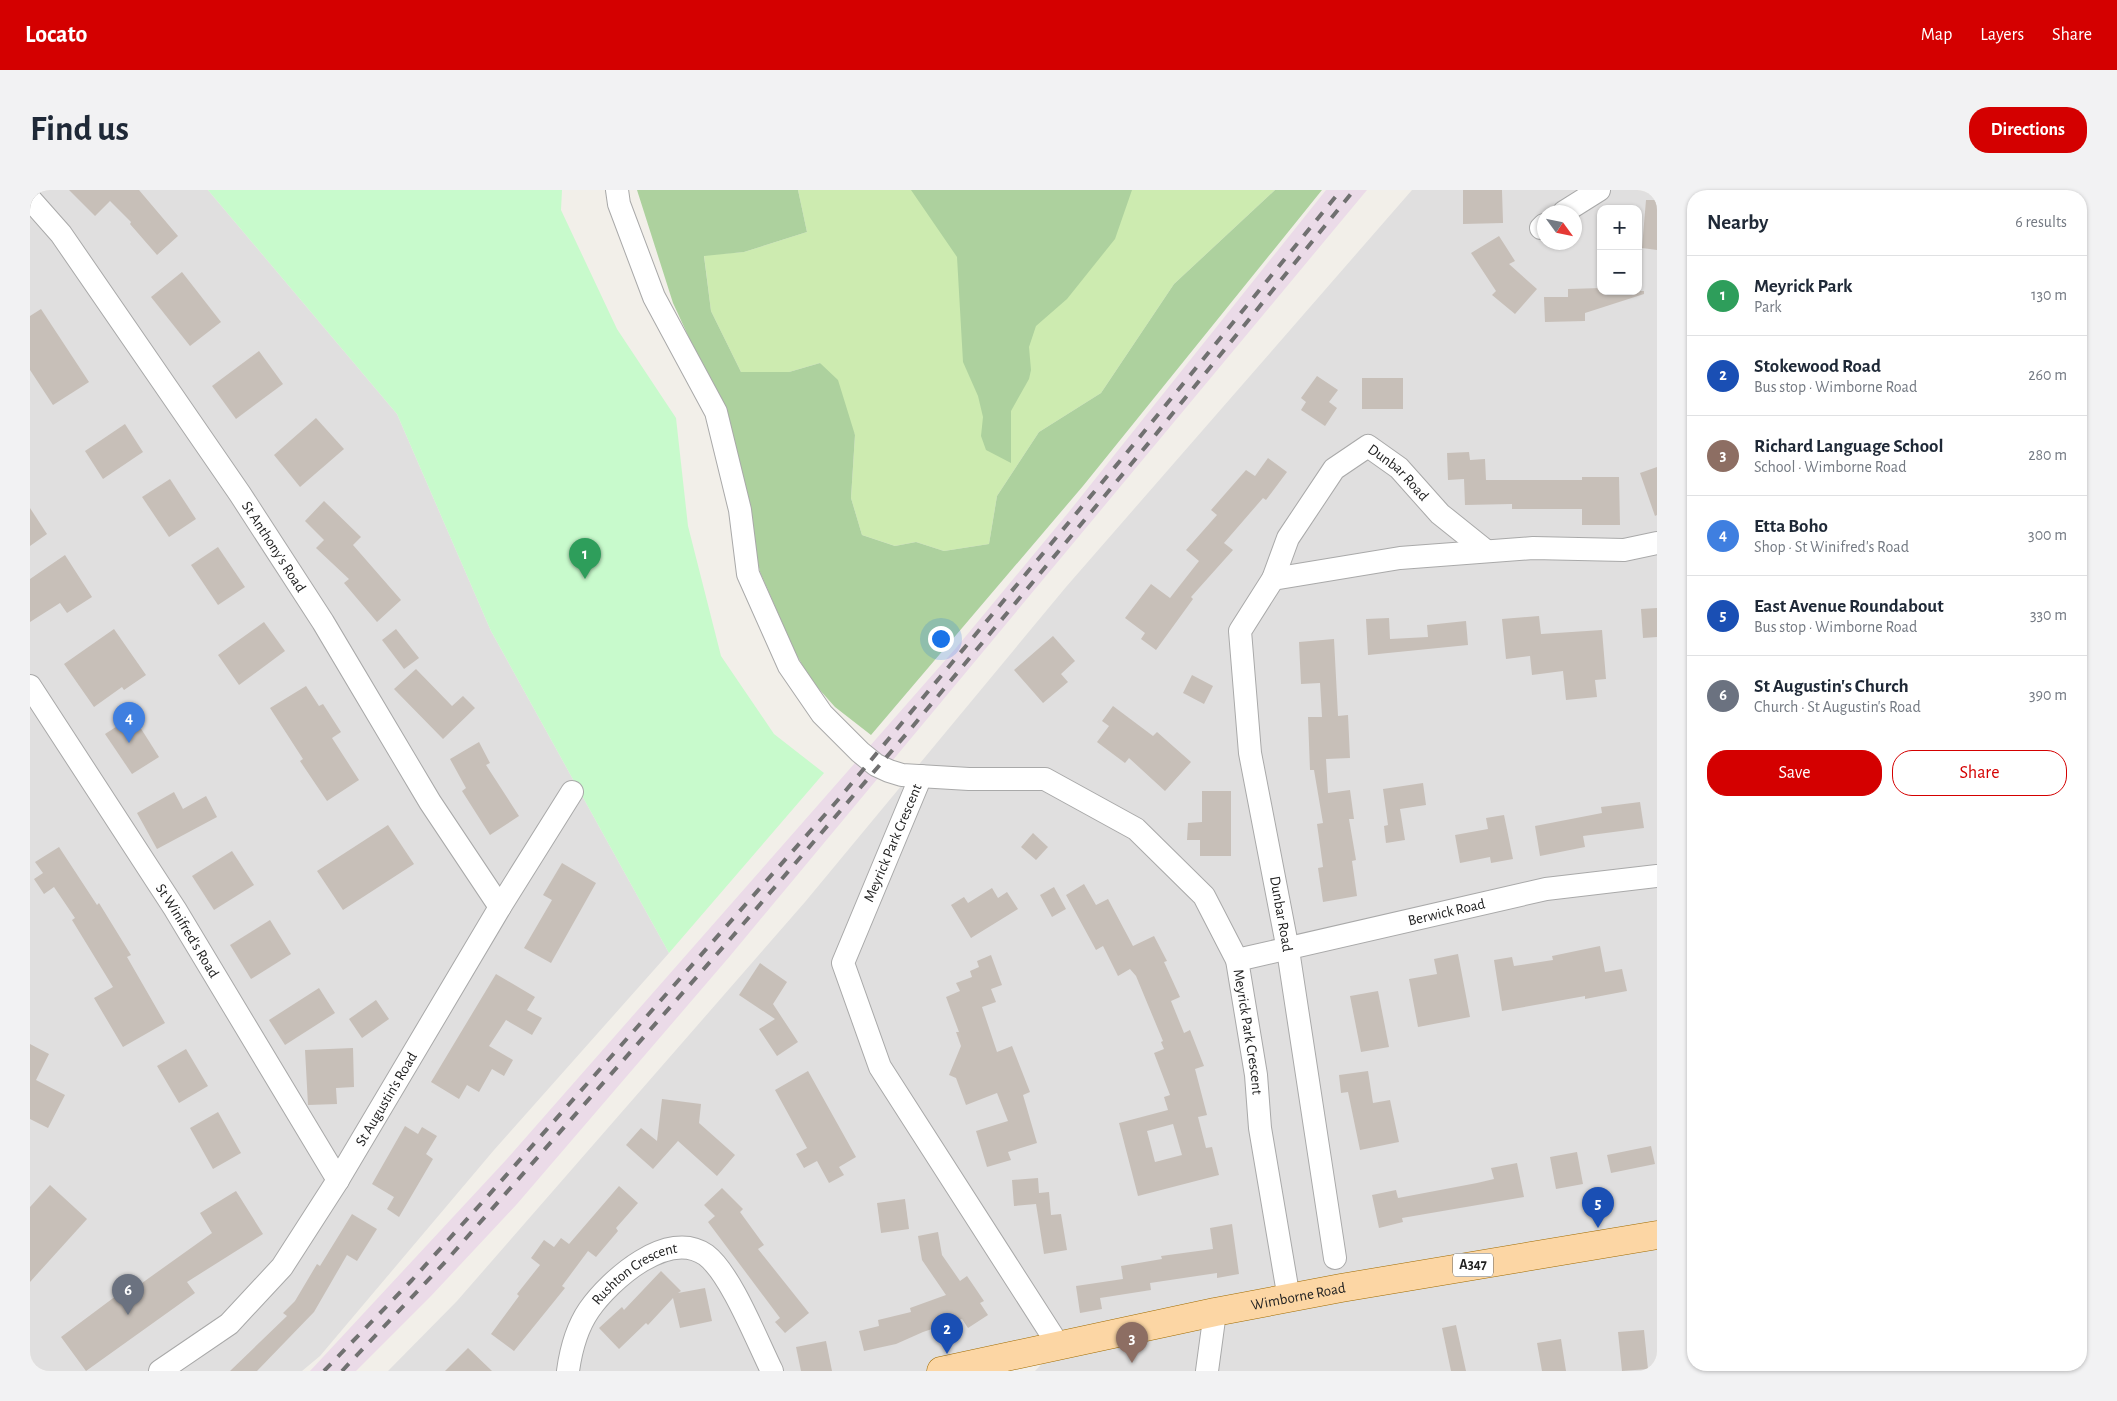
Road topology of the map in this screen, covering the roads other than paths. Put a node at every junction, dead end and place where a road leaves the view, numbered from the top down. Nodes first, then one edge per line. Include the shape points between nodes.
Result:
1 (617, 190) edge
2 (1599, 190) edge
3 (30, 199) edge
4 (1575, 205) edge
5 (1657, 543) edge
6 (1485, 550) junction
7 (1273, 579) junction
8 (30, 686) edge
9 (921, 776) junction
10 (572, 792) dead end
11 (1657, 876) edge
12 (500, 907) junction
13 (1288, 950) junction
14 (1237, 960) junction
15 (338, 1180) junction
16 (1657, 1234) edge
17 (1335, 1258) dead end
18 (1289, 1299) junction
19 (1215, 1312) junction
20 (1059, 1346) junction
21 (160, 1371) edge
22 (568, 1371) edge
23 (772, 1371) edge
24 (941, 1371) edge
25 (1207, 1371) edge

1 - 9 street via 619,204 654,297 716,412 740,510 748,574 789,666 822,714 860,752 889,771
2 - 4 street
3 - 12 street, St Anthony's Road via 61,234 240,494 323,622 430,802
5 - 6 street via 1624,550
6 - 7 street via 1400,558
6 - 7 street, Dunbar Road via 1440,514 1399,468 1368,446 1334,469 1288,538
7 - 13 street, Dunbar Road via 1240,631 1250,753
8 - 15 street, St Winifred's Road via 180,917
9 - 14 street, Meyrick Park Crescent via 1044,779 1136,829 1204,896
9 - 20 street, Meyrick Park Crescent via 843,963 880,1067
10 - 12 street, St Augustin's Road
11 - 13 street, Berwick Road via 1546,889
12 - 15 street, St Augustin's Road
13 - 14 street, Berwick Road
13 - 17 street, Dunbar Road
14 - 18 street, Meyrick Park Crescent via 1256,1075 1260,1128
15 - 21 street, St Augustin's Road via 282,1267 253,1300 229,1324
16 - 18 main road, Wimborne Road / A347
18 - 19 main road, Wimborne Road / A347
19 - 20 main road, Wimborne Road / A347
19 - 25 street
20 - 24 main road, Wimborne Road / A347
22 - 23 street, Rushton Crescent via 572,1343 589,1310 618,1278 652,1253 684,1247 706,1255 725,1277

